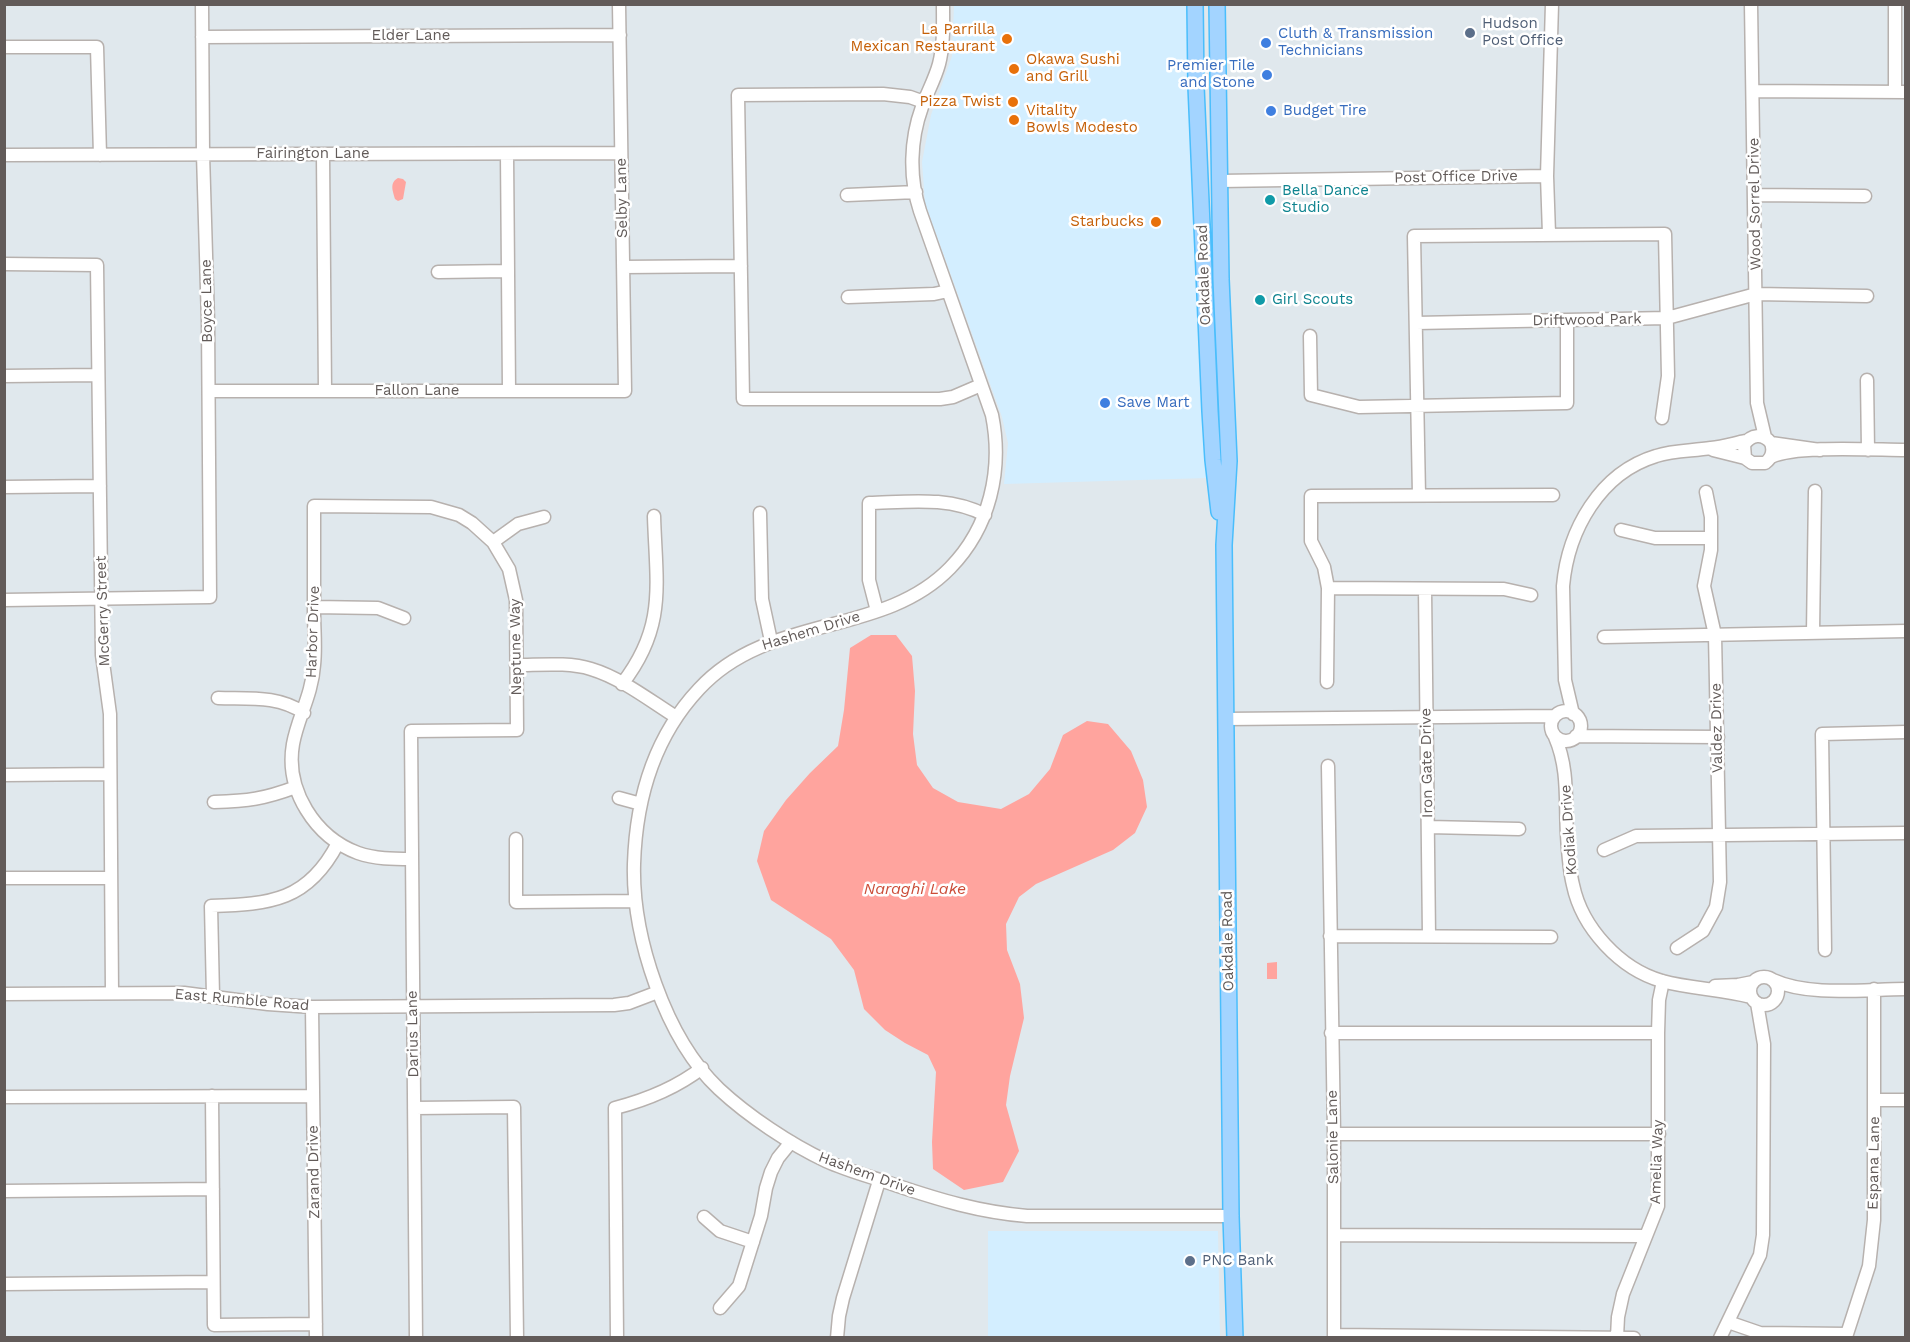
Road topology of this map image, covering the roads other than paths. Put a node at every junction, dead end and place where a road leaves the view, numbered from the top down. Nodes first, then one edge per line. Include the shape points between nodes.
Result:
1 (202, 4) edge
2 (619, 4) edge
3 (943, 4) edge
4 (1195, 4) edge
5 (1218, 4) edge
6 (1552, 4) edge
7 (1751, 4) edge
8 (1895, 4) edge
9 (620, 35) junction
10 (202, 37) junction
11 (4, 47) edge
12 (1753, 91) junction
13 (1900, 92) edge
14 (924, 102) junction
15 (621, 153) junction
16 (203, 154) junction
17 (323, 154) junction
18 (507, 154) junction
19 (4, 155) edge
20 (100, 155) junction
21 (1547, 176) junction
22 (1220, 181) junction
23 (916, 192) junction
24 (847, 195) dead end
25 (1755, 195) junction
26 (1865, 196) dead end
27 (1549, 234) junction
28 (4, 264) edge
29 (741, 266) junction
30 (623, 267) junction
31 (508, 271) junction
32 (438, 272) dead end
33 (948, 291) junction
34 (1756, 294) junction
35 (1867, 296) dead end
36 (848, 297) dead end
37 (1667, 318) junction
38 (1567, 320) junction
39 (1416, 323) junction
40 (1310, 336) dead end
41 (1208, 362) junction
42 (98, 375) junction
43 (4, 376) edge
44 (1868, 380) dead end
45 (981, 385) junction
46 (208, 391) junction
47 (326, 391) junction
48 (509, 391) junction
49 (625, 391) joint
50 (1757, 403) junction
51 (1417, 405) junction
52 (1662, 418) dead end
53 (1748, 440) junction
54 (1768, 440) junction
55 (1709, 449) junction
56 (1820, 450) junction
57 (1868, 450) junction
58 (1905, 450) edge
59 (1745, 458) junction
60 (1771, 458) junction
61 (1229, 461) junction
62 (100, 486) junction
63 (4, 487) edge
64 (1815, 491) dead end
65 (1706, 492) dead end
66 (1419, 495) junction
67 (1553, 495) dead end
68 (314, 506) joint
69 (760, 513) dead end
70 (985, 515) junction
71 (654, 516) dead end
72 (544, 517) dead end
73 (1621, 530) dead end
74 (1711, 538) junction
75 (493, 542) junction
76 (1224, 544) junction
77 (1328, 588) junction
78 (1425, 589) junction
79 (1531, 595) dead end
80 (101, 599) junction
81 (4, 600) edge
82 (314, 607) junction
83 (877, 611) junction
84 (404, 618) dead end
85 (1905, 631) edge
86 (1813, 633) junction
87 (1715, 635) junction
88 (1604, 637) dead end
89 (771, 641) junction
90 (516, 665) junction
91 (1566, 680) junction
92 (1327, 682) dead end
93 (622, 684) junction
94 (218, 698) dead end
95 (304, 713) junction
96 (1557, 715) junction
97 (676, 717) junction
98 (1426, 717) junction
99 (1513, 717) junction
100 (1576, 718) junction
101 (1225, 719) junction
102 (411, 731) joint
103 (1905, 732) edge
104 (1554, 735) junction
105 (1613, 735) junction
106 (1718, 736) junction
107 (1575, 737) junction
108 (1328, 766) dead end
109 (110, 774) junction
110 (1566, 774) junction
111 (4, 775) edge
112 (296, 787) junction
113 (619, 798) dead end
114 (214, 802) dead end
115 (641, 804) junction
116 (1428, 827) junction
117 (1519, 829) dead end
118 (1905, 833) edge
119 (1825, 834) junction
120 (1720, 835) junction
121 (516, 839) dead end
122 (338, 843) junction
123 (1604, 850) dead end
124 (412, 859) junction
125 (4, 878) edge
126 (111, 878) junction
127 (635, 901) junction
128 (1330, 936) junction
129 (1429, 936) junction
130 (1551, 936) dead end
131 (1677, 948) dead end
132 (1825, 950) dead end
133 (1773, 980) junction
134 (1663, 981) junction
135 (1753, 982) junction
136 (1706, 989) junction
137 (1874, 989) junction
138 (1905, 989) edge
139 (1817, 990) junction
140 (658, 992) junction
141 (4, 993) edge
142 (112, 993) junction
143 (213, 996) junction
144 (1754, 1000) junction
145 (1775, 1000) junction
146 (413, 1006) junction
147 (312, 1007) junction
148 (1331, 1033) junction
149 (1658, 1033) junction
150 (1764, 1044) junction
151 (702, 1068) junction
152 (212, 1096) junction
153 (313, 1096) junction
154 (4, 1097) edge
155 (1875, 1100) junction
156 (1905, 1100) edge
157 (414, 1108) junction
158 (1334, 1134) junction
159 (1659, 1134) junction
160 (791, 1142) junction
161 (879, 1180) junction
162 (213, 1190) junction
163 (4, 1191) edge
164 (1231, 1216) junction
165 (704, 1217) dead end
166 (1334, 1235) junction
167 (1645, 1236) junction
168 (753, 1242) junction
169 (213, 1282) junction
170 (4, 1284) edge
171 (720, 1308) dead end
172 (1728, 1322) junction
173 (316, 1324) junction
174 (1334, 1336) edge
175 (1419, 1337) edge
176 (1617, 1337) edge
177 (316, 1338) edge
178 (416, 1338) edge
179 (517, 1338) edge
180 (617, 1338) edge
181 (837, 1338) edge
182 (1235, 1338) edge
183 (1634, 1338) edge
184 (1720, 1338) edge

1 - 10 street, Boyce Lane
2 - 9 street, Selby Lane
3 - 14 street, Hashem Drive via 941,55
4 - 41 main road, Oakdale Road
5 - 22 main road, Oakdale Road
6 - 21 street
7 - 12 street, Wood Sorrel Drive
8 - 13 street
9 - 10 street, Elder Lane
9 - 15 street, Selby Lane
10 - 16 street, Boyce Lane
11 - 20 street via 96,47
12 - 13 street
12 - 25 street, Wood Sorrel Drive
14 - 23 street, Hashem Drive via 913,149
14 - 29 street via 910,96 883,94 738,95
15 - 18 street, Fairington Lane
15 - 30 street, Selby Lane
16 - 17 street, Fairington Lane
16 - 20 street, Fairington Lane
16 - 46 street, Boyce Lane
17 - 18 street, Fairington Lane
17 - 47 street
18 - 31 street
19 - 20 street, Fairington Lane
21 - 22 street, Post Office Drive
21 - 27 street
22 - 61 main road, Oakdale Road
23 - 24 street
23 - 33 street, Hashem Drive
25 - 26 street
25 - 34 street, Wood Sorrel Drive
27 - 37 street via 1665,234
27 - 39 street via 1414,236
28 - 42 street, McGerry Street via 97,265
29 - 30 street
29 - 45 street via 742,399 940,399
30 - 49 street, Selby Lane
31 - 32 street
31 - 48 street
33 - 36 street
33 - 45 street, Hashem Drive
34 - 35 street, Driftwood Park
34 - 37 street, Driftwood Park
34 - 50 street, Wood Sorrel Drive
37 - 38 street, Driftwood Park
37 - 52 street via 1668,376
38 - 39 street, Driftwood Park
38 - 51 street via 1567,403
39 - 51 street
40 - 51 street via 1311,395 1359,407
41 - 61 main road via 1218,380 1221,428
41 - 76 main road, Oakdale Road via 1213,460
42 - 43 street
42 - 62 street, McGerry Street
44 - 57 street
45 - 70 street, Hashem Drive via 992,415 997,446 994,483
46 - 47 street, Fallon Lane
46 - 80 street, Boyce Lane via 210,597
47 - 48 street, Fallon Lane
48 - 49 street, Fallon Lane
50 - 53 street, Wood Sorrel Drive
50 - 54 street, Wood Sorrel Drive
51 - 66 street
53 - 54 street via 1757,435
53 - 55 street
53 - 59 street via 1743,449
54 - 56 street
54 - 60 street
55 - 59 street
55 - 91 street via 1673,451 1638,463 1609,485 1584,514 1564,572
56 - 57 street
56 - 60 street
57 - 58 street
59 - 60 street via 1760,465
61 - 76 main road, Oakdale Road
62 - 63 street
62 - 80 street, McGerry Street
64 - 86 street
65 - 74 street, Valdez Drive
66 - 67 street
66 - 77 street via 1311,496 1311,541 1324,567
68 - 75 street, Neptune Way via 430,507 459,515
68 - 82 street, Harbor Drive
69 - 89 street via 762,599
70 - 83 street, Hashem Drive via 948,570 920,593
70 - 83 street via 952,502 869,502 869,580
71 - 93 street via 655,618 644,652
72 - 75 street via 518,524
73 - 74 street via 1655,538
74 - 87 street, Valdez Drive via 1704,586
75 - 90 street, Neptune Way via 514,584
76 - 101 main road, Oakdale Road
77 - 78 street
77 - 92 street
78 - 79 street via 1504,589
78 - 98 street, Iron Gate Drive
80 - 81 street
80 - 109 street, McGerry Street via 102,655 110,714
82 - 84 street via 378,608
82 - 95 street, Harbor Drive via 313,680
83 - 89 street, Hashem Drive
85 - 86 street
86 - 87 street
87 - 88 street
87 - 106 street, Valdez Drive
89 - 97 street, Hashem Drive via 720,670
90 - 93 street via 589,668
90 - 102 street, Neptune Way via 517,730
91 - 96 street
91 - 100 street
93 - 97 street
94 - 95 street via 268,699
95 - 112 street, Harbor Drive via 293,746
96 - 99 street
96 - 100 street via 1566,712
96 - 104 street via 1551,724
97 - 115 street, Hashem Drive via 652,762
98 - 99 street
98 - 101 street
98 - 116 street, Iron Gate Drive
99 - 104 street via 1541,726
100 - 105 street
100 - 107 street via 1580,730
101 - 164 main road, Oakdale Road
102 - 124 street, Darius Lane
103 - 119 street via 1822,734
104 - 107 street via 1567,741
104 - 110 street, Kodiak Drive
105 - 106 street
105 - 107 street
106 - 120 street, Valdez Drive
107 - 110 street, Kodiak Drive
108 - 128 street, Salonie Lane
109 - 111 street
109 - 126 street, McGerry Street
110 - 134 street, Kodiak Drive via 1569,859 1580,907 1617,956
112 - 114 street via 259,799
112 - 122 street, Harbor Drive via 316,824
113 - 115 street
115 - 127 street, Hashem Drive via 634,854
116 - 117 street
116 - 129 street, Iron Gate Drive
118 - 119 street
119 - 120 street
119 - 132 street
120 - 123 street via 1636,836
120 - 131 street, Valdez Drive via 1716,907 1703,931
121 - 127 street via 516,902
122 - 124 street, Harbor Drive via 370,856
122 - 143 street via 311,880 285,896 256,904 212,906
124 - 146 street, Darius Lane
125 - 126 street
126 - 142 street, McGerry Street
127 - 140 street, Hashem Drive via 644,950
128 - 129 street
128 - 148 street, Salonie Lane
129 - 130 street
133 - 135 street via 1764,976
133 - 139 street
133 - 145 street via 1778,988
134 - 136 street, Kodiak Drive
134 - 149 street, Amelia Way
135 - 136 street, Kodiak Drive
135 - 144 street via 1750,990
136 - 144 street, Kodiak Drive
137 - 138 street
137 - 139 street
137 - 155 street, Espana Lane
139 - 145 street
140 - 146 street, East Rumble Road via 614,1005
140 - 151 street, Hashem Drive via 675,1028
141 - 142 street, East Rumble Road
142 - 143 street, East Rumble Road
143 - 147 street, East Rumble Road
144 - 145 street via 1764,1005
144 - 150 street
145 - 150 street
146 - 147 street, East Rumble Road
146 - 157 street, Darius Lane
147 - 153 street, Zarand Drive
148 - 149 street
148 - 158 street, Salonie Lane
149 - 159 street, Amelia Way
150 - 172 street via 1763,1235 1760,1255
151 - 160 street, Hashem Drive via 718,1088
151 - 180 street via 651,1097 615,1108
152 - 153 street
152 - 154 street
152 - 162 street
153 - 173 street, Zarand Drive
155 - 156 street
155 - 172 street, Espana Lane via 1874,1220 1869,1266 1847,1334 1760,1333
157 - 178 street, Darius Lane
157 - 179 street via 514,1107
158 - 159 street
158 - 166 street, Salonie Lane
159 - 167 street, Amelia Way via 1658,1206
160 - 161 street, Hashem Drive via 825,1160
160 - 168 street via 771,1172
161 - 164 street, Hashem Drive via 946,1202 1002,1214
161 - 181 street via 843,1298
162 - 163 street
162 - 169 street
164 - 182 main road, Oakdale Road
165 - 168 street via 720,1231
166 - 167 street
166 - 174 street, Salonie Lane
167 - 176 street, Amelia Way via 1623,1294
168 - 171 street via 738,1286
169 - 170 street
169 - 173 street via 214,1326
172 - 184 street
173 - 177 street, Zarand Drive
174 - 175 street
175 - 176 street
176 - 183 street

